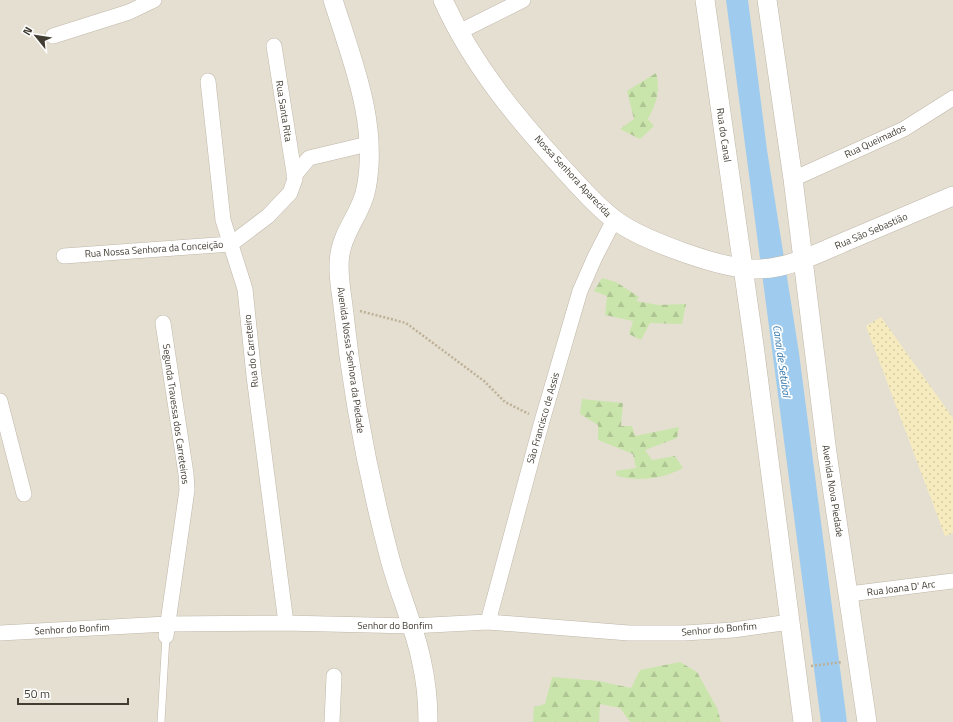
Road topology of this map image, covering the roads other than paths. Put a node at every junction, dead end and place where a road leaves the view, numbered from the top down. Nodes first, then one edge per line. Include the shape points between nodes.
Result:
1 (154, 0) edge
2 (333, 0) edge
3 (443, 0) edge
4 (523, 0) edge
5 (706, 0) edge
6 (767, 0) edge
7 (459, 32) junction
8 (52, 36) dead end
9 (274, 46) dead end
10 (208, 81) dead end
11 (953, 98) edge
12 (368, 144) junction
13 (294, 176) junction
14 (793, 179) junction
15 (953, 196) edge
16 (614, 220) junction
17 (231, 244) junction
18 (64, 256) dead end
19 (796, 261) junction
20 (751, 269) junction
21 (163, 323) dead end
22 (0, 401) edge
23 (24, 494) dead end
24 (953, 581) edge
25 (849, 594) junction
26 (488, 622) junction
27 (790, 622) junction
28 (286, 623) junction
29 (411, 626) junction
30 (167, 630) junction
31 (0, 633) edge
32 (334, 676) dead end
33 (161, 722) edge
34 (332, 722) edge
35 (428, 722) edge
36 (803, 722) edge
37 (867, 722) edge

1 - 8 street via 129,12
2 - 12 street, Avenida Nossa Senhora da Piedade via 364,98
3 - 7 street, Nossa Senhora Aparecida
4 - 7 street
5 - 20 street, Rua do Canal
6 - 14 street
7 - 16 street, Nossa Senhora Aparecida via 473,57 543,147
9 - 13 street, Rua Santa Rita
10 - 17 street, Rua do Carreteiro via 222,214
11 - 14 street, Rua Queimados via 904,128
12 - 13 street, Rua Nossa Senhora da Conceição via 309,158
12 - 29 street, Avenida Nossa Senhora da Piedade via 369,168 366,189 360,211 345,238 340,254 342,306 358,423 391,561
13 - 17 street, Rua Nossa Senhora da Conceição via 294,184 287,197 268,216
14 - 19 street
15 - 19 street, Rua São Sebastião
16 - 20 street, Nossa Senhora Aparecida via 633,232 667,246 702,258
16 - 26 street, São Francisco de Assis via 580,292
17 - 18 street, Rua Nossa Senhora da Conceição
17 - 28 street, Rua do Carreteiro via 245,289
19 - 20 street, Nossa Senhora Aparecida
19 - 25 street, Avenida Nova Piedade
20 - 27 street
21 - 30 street, Segunda Travessa dos Carreteiros via 186,474
22 - 23 street
24 - 25 street, Rua Joana D' Arc
25 - 37 street, Avenida Nova Piedade
26 - 27 street, Senhor do Bonfim via 629,633 733,630
26 - 29 street, Senhor do Bonfim
27 - 36 street
28 - 29 street, Senhor do Bonfim
28 - 30 street, Senhor do Bonfim
29 - 35 street, Avenida Nossa Senhora da Piedade via 421,658 428,700
30 - 31 street, Senhor do Bonfim
30 - 33 lane
32 - 34 street

